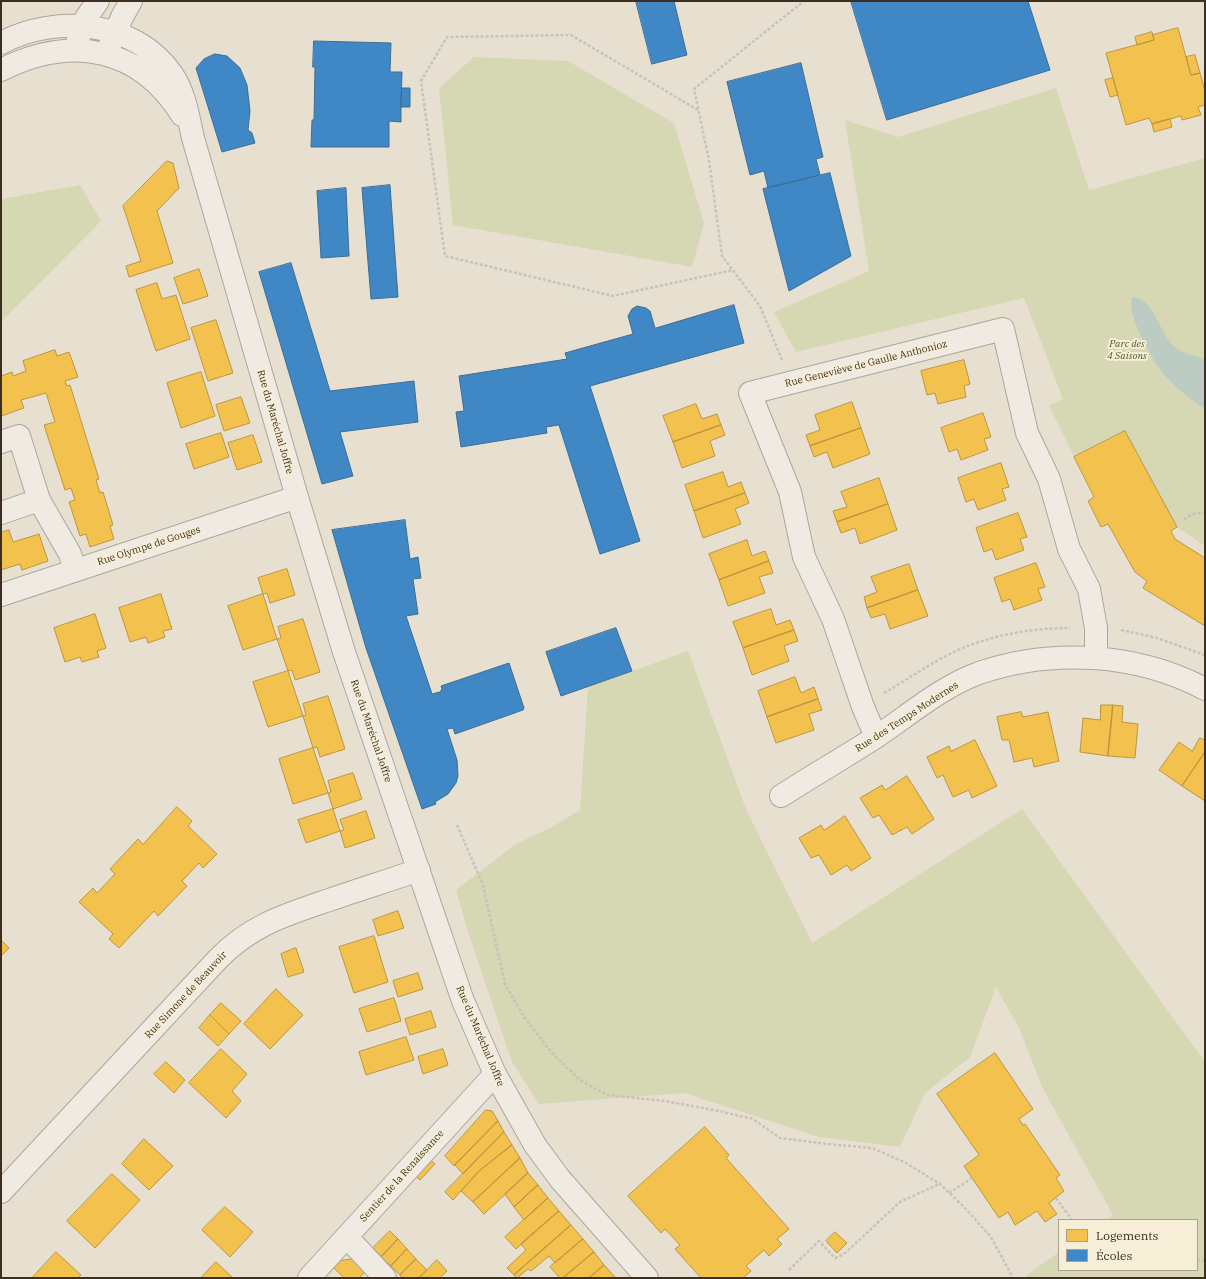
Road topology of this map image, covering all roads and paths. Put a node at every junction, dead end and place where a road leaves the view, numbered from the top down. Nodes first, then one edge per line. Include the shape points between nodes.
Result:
1 (98, 1) edge
2 (131, 1) edge
3 (804, 1) edge
4 (82, 27) junction
5 (115, 32) junction
6 (1, 43) edge
7 (76, 50) junction
8 (106, 53) junction
9 (1, 70) edge
10 (698, 110) junction
11 (193, 138) junction
12 (733, 270) junction
13 (791, 383) junction
14 (1, 442) edge
15 (297, 497) junction
16 (39, 500) junction
17 (1205, 512) edge
18 (1, 513) edge
19 (1184, 519) dead end
20 (75, 570) junction
21 (1, 595) edge
22 (1096, 658) junction
23 (1205, 689) edge
24 (876, 737) junction
25 (781, 796) dead end
26 (457, 825) dead end
27 (419, 870) junction
28 (495, 1074) junction
29 (972, 1178) dead end
30 (940, 1184) junction
31 (1, 1192) edge
32 (949, 1193) junction
33 (1056, 1198) dead end
34 (1071, 1219) edge
35 (347, 1237) junction
36 (789, 1270) dead end
37 (309, 1278) edge
38 (385, 1278) edge
39 (647, 1278) edge
40 (1013, 1278) edge

1 - 4 street
2 - 5 street
3 - 10 path via 694,89
4 - 5 street, Rue du Maréchal Joffre
4 - 6 street, Rue du Maréchal Joffre via 40,28
4 - 7 street
5 - 8 street
5 - 11 street, Rue du Maréchal Joffre via 152,52 172,74 185,102
7 - 8 street, Rue du Maréchal Joffre
7 - 9 street, Rue du Maréchal Joffre via 41,54
8 - 11 street, Rue du Maréchal Joffre via 132,65 156,84 175,105
10 - 12 path via 709,160 722,256
10 - 12 path via 571,35 447,37 421,81 444,256 613,296
11 - 15 street, Rue du Maréchal Joffre
12 - 13 path via 760,306
13 - 22 street, Rue Geneviève de Gaulle Anthonioz via 1003,330 1027,433 1049,479 1069,549 1089,589 1096,628
13 - 24 street, Rue Geneviève de Gaulle Anthonioz via 750,393 790,492 804,557 833,619 860,699
14 - 16 street via 19,436
15 - 20 street, Rue Olympe de Gouges
15 - 27 street, Rue du Maréchal Joffre via 344,652
16 - 18 street
16 - 20 street via 70,554
17 - 19 path
20 - 21 street, Rue Olympe de Gouges
22 - 23 street, Rue des Temps Modernes via 1162,670
22 - 24 street, Rue des Temps Modernes via 1035,660 978,674 942,692
24 - 25 street, Rue des Temps Modernes
26 - 30 path via 483,885 505,984 524,1017 551,1052 580,1080 607,1095 666,1101 753,1119 780,1138 872,1148 906,1163
27 - 28 street, Rue du Maréchal Joffre via 463,1001
27 - 31 street, Rue Simone de Beauvoir via 282,916 239,939
28 - 35 street, Sentier de la Renaissance
28 - 39 street, Rue du Maréchal Joffre via 547,1163
29 - 32 path
30 - 32 path
30 - 36 path via 900,1202 844,1254 835,1258 819,1241
32 - 40 path via 991,1237
33 - 34 path
35 - 37 street, Sentier de la Renaissance
35 - 38 street

